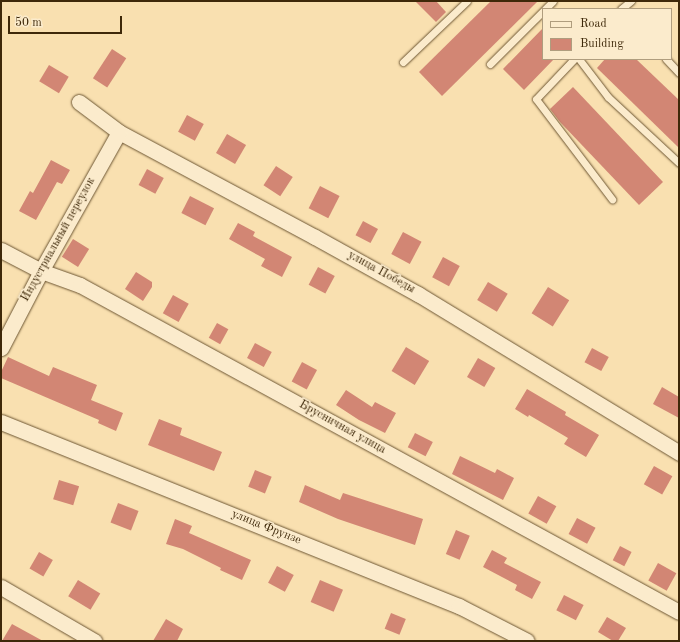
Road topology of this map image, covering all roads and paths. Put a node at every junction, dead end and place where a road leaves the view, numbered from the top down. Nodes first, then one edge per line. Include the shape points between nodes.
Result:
1 (467, 1) edge
2 (631, 1) edge
3 (622, 8) edge
4 (542, 12) edge
5 (573, 60) edge
6 (580, 60) edge
7 (667, 60) edge
8 (403, 62) dead end
9 (490, 64) dead end
10 (679, 73) edge
11 (79, 102) dead end
12 (119, 132) junction
13 (679, 163) edge
14 (612, 199) dead end
15 (1, 250) edge
16 (41, 271) junction
17 (1, 348) edge
18 (1, 422) edge
19 (679, 453) edge
20 (1, 587) edge
21 (679, 612) edge
22 (94, 641) edge
23 (527, 641) edge

1 - 8 lane
2 - 3 lane
4 - 9 lane
5 - 14 lane via 536,99
6 - 13 lane via 608,97
7 - 10 lane
11 - 12 street, улица Победы
12 - 16 street, Индустриальный переулок
12 - 19 street, улица Победы via 418,294
15 - 16 street, Брусничная улица
16 - 17 street, Индустриальный переулок
16 - 21 street, Брусничная улица via 80,285
18 - 23 street, улица Фрунзе via 459,606
20 - 22 street

